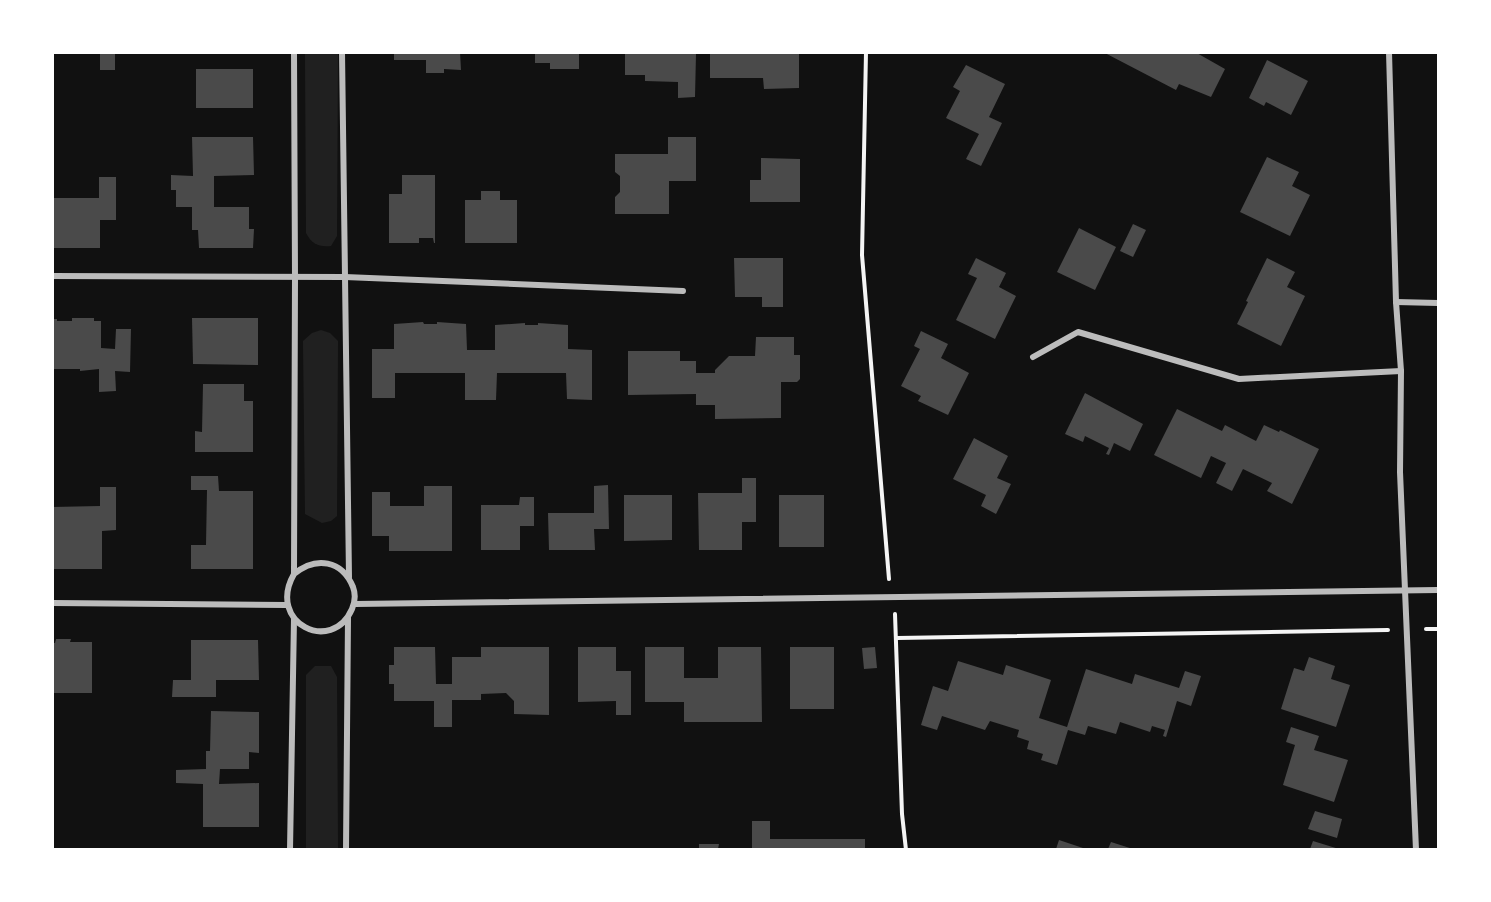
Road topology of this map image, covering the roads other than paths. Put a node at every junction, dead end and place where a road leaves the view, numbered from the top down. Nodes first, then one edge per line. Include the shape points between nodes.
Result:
1 (294, 52) edge
2 (342, 52) edge
3 (1389, 52) edge
4 (52, 276) edge
5 (296, 277) junction
6 (345, 278) junction
7 (683, 291) dead end
8 (1396, 303) junction
9 (1438, 303) edge
10 (1033, 357) dead end
11 (1401, 370) junction
12 (294, 574) junction
13 (349, 578) junction
14 (1405, 590) junction
15 (1438, 590) edge
16 (52, 603) edge
17 (355, 603) junction
18 (287, 605) junction
19 (348, 618) junction
20 (294, 619) junction
21 (290, 849) edge
22 (346, 849) edge
23 (1416, 849) edge

1 - 5 street
2 - 6 street
3 - 8 street
4 - 5 street
5 - 6 street
5 - 12 street
6 - 7 street
6 - 13 street
8 - 9 street
8 - 11 street
10 - 11 street via 1078,332 1239,379
11 - 14 street
12 - 13 street via 314,563 326,563 341,569
12 - 18 street via 288,585
13 - 17 street
14 - 15 street
14 - 17 street
14 - 23 street
16 - 18 street
17 - 19 street
18 - 20 street
19 - 20 street via 326,631 303,627
19 - 22 street
20 - 21 street

